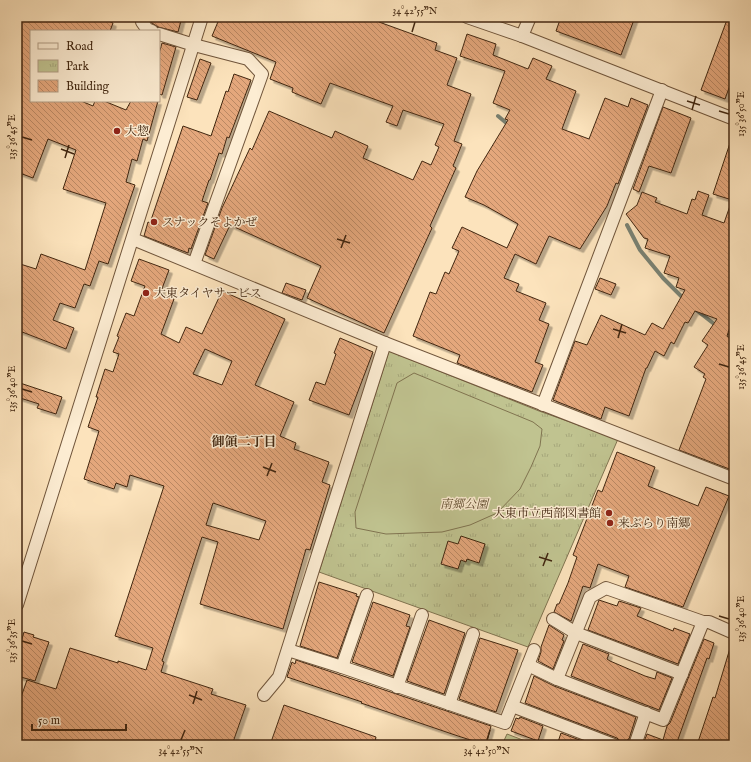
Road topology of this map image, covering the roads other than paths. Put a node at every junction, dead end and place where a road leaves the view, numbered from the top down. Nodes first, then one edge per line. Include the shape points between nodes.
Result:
1 (142, 17) edge
2 (202, 17) edge
3 (467, 17) edge
4 (530, 17) edge
5 (150, 30) edge
6 (160, 34) edge
7 (522, 36) junction
8 (194, 45) junction
9 (662, 90) junction
10 (734, 120) edge
11 (133, 239) junction
12 (194, 264) junction
13 (385, 343) junction
14 (544, 405) junction
15 (734, 479) edge
16 (368, 595) dead end
17 (17, 605) edge
18 (422, 615) dead end
19 (553, 618) dead end
20 (703, 622) junction
21 (576, 633) junction
22 (734, 633) edge
23 (473, 634) dead end
24 (288, 650) junction
25 (534, 650) dead end
26 (528, 665) junction
27 (342, 667) junction
28 (682, 674) junction
29 (557, 679) junction
30 (397, 686) junction
31 (264, 695) dead end
32 (449, 704) junction
33 (512, 706) junction
34 (646, 713) junction
35 (614, 745) edge
36 (635, 745) edge

1 - 5 street via 142,22
2 - 8 street
3 - 7 street
4 - 7 street
6 - 8 street
7 - 9 street
8 - 11 street
8 - 12 street via 248,59 262,74
9 - 10 street
9 - 14 street
11 - 12 street
11 - 17 street
12 - 13 street
13 - 14 street
13 - 24 street
14 - 15 street
16 - 27 street
18 - 30 street
19 - 21 street
20 - 21 street via 606,588 590,598
20 - 22 street via 709,622
20 - 28 street
21 - 28 street
21 - 29 street
23 - 32 street
24 - 27 street
24 - 31 street via 279,677
25 - 26 street
26 - 29 street
26 - 33 street
27 - 30 street
28 - 34 street via 663,720
29 - 34 street
30 - 32 street
32 - 33 street via 505,723
33 - 35 street
34 - 36 street

